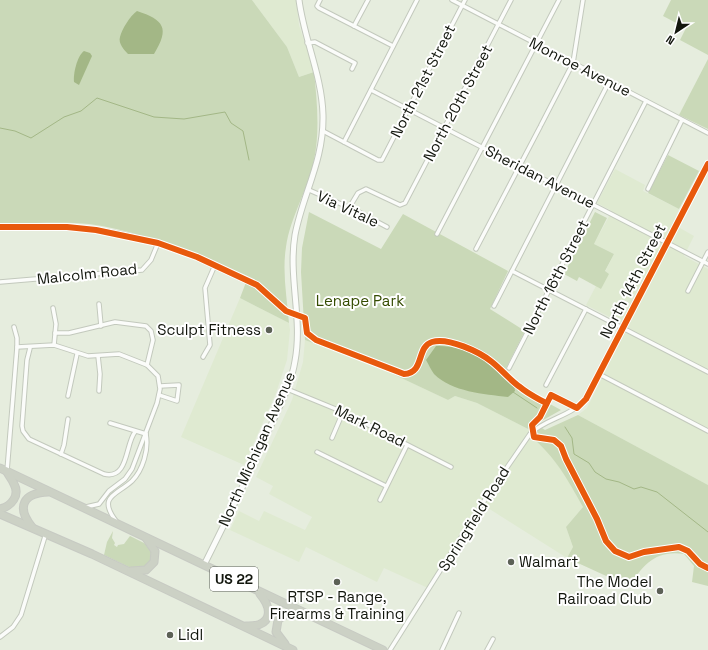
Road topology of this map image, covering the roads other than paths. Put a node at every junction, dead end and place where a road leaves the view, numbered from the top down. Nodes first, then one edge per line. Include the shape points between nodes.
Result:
1 (299, 0) edge
2 (320, 0) edge
3 (368, 0) edge
4 (418, 0) edge
5 (452, 0) edge
6 (465, 0) edge
7 (512, 0) edge
8 (559, 0) edge
9 (582, 0) edge
10 (462, 5) junction
11 (499, 24) junction
12 (354, 26) junction
13 (307, 43) junction
14 (536, 44) junction
15 (393, 46) junction
16 (573, 63) junction
17 (352, 69) dead end
18 (609, 82) junction
19 (371, 90) junction
20 (646, 101) junction
21 (408, 109) junction
22 (682, 120) junction
23 (445, 129) junction
24 (323, 131) junction
25 (708, 133) edge
26 (344, 142) junction
27 (482, 148) junction
28 (708, 164) edge
29 (520, 167) junction
30 (556, 186) junction
31 (648, 189) dead end
32 (309, 190) junction
33 (593, 205) junction
34 (349, 208) junction
35 (0, 227) edge
36 (387, 227) dead end
37 (438, 234) dead end
38 (158, 243) junction
39 (667, 243) junction
40 (476, 248) dead end
41 (708, 252) edge
42 (703, 262) junction
43 (708, 264) edge
44 (215, 266) junction
45 (512, 271) junction
46 (249, 280) dead end
47 (0, 282) edge
48 (549, 290) junction
49 (688, 290) dead end
50 (99, 304) dead end
51 (494, 306) dead end
52 (53, 308) dead end
53 (586, 309) junction
54 (101, 326) junction
55 (14, 327) dead end
56 (623, 328) junction
57 (55, 333) junction
58 (54, 346) junction
59 (17, 348) junction
60 (30, 348) junction
61 (77, 354) junction
62 (98, 356) junction
63 (203, 357) dead end
64 (147, 365) junction
65 (509, 368) dead end
66 (708, 372) edge
67 (599, 374) junction
68 (546, 385) dead end
69 (160, 386) junction
70 (287, 388) junction
71 (98, 391) dead end
72 (159, 395) junction
73 (68, 396) dead end
74 (577, 408) joint
75 (343, 412) junction
76 (68, 419) dead end
77 (110, 422) dead end
78 (708, 431) edge
79 (135, 432) junction
80 (146, 434) junction
81 (332, 438) dead end
82 (407, 445) junction
83 (317, 452) dead end
84 (61, 454) junction
85 (451, 467) dead end
86 (0, 468) edge
87 (7, 472) junction
88 (386, 486) junction
89 (51, 492) junction
90 (380, 500) dead end
91 (85, 507) junction
92 (0, 509) edge
93 (0, 514) edge
94 (118, 523) junction
95 (33, 528) junction
96 (46, 533) junction
97 (145, 536) junction
98 (204, 565) junction
99 (129, 571) junction
100 (259, 592) junction
101 (302, 612) junction
102 (459, 613) dead end
103 (242, 626) junction
104 (0, 637) edge
105 (493, 639) dead end
106 (290, 649) edge
107 (383, 650) edge
108 (390, 650) edge
109 (442, 650) edge
110 (487, 650) edge

1 - 13 street, North Michigan Avenue
2 - 12 street via 317,6
3 - 12 street
4 - 15 street
5 - 10 street, Monroe Avenue
6 - 10 street, North 21st Street
7 - 11 street, North 20th Street
8 - 14 street
9 - 16 street
10 - 11 street, Monroe Avenue
10 - 21 street, North 21st Street
11 - 14 street, Monroe Avenue
11 - 23 street, North 20th Street
12 - 15 street
13 - 17 street via 315,42 355,63
13 - 24 street, North Michigan Avenue via 321,94
14 - 16 street, Monroe Avenue
14 - 27 street
15 - 19 street
16 - 18 street, Monroe Avenue
16 - 29 street
18 - 20 street, Monroe Avenue
18 - 30 street
19 - 21 street, Sheridan Avenue
19 - 26 street
20 - 22 street, Monroe Avenue
20 - 33 street, North 16th Street
21 - 23 street, Sheridan Avenue
21 - 26 street, North 21st Street via 382,160
22 - 25 street, Monroe Avenue
22 - 31 street
23 - 27 street, Sheridan Avenue
23 - 34 street, North 20th Street via 405,203 402,205 366,189 358,193
24 - 26 street
24 - 32 street, North Michigan Avenue
27 - 29 street, Sheridan Avenue
27 - 37 street
28 - 39 street, North 14th Street
29 - 30 street, Sheridan Avenue
29 - 40 street
30 - 33 street, Sheridan Avenue
30 - 45 street
32 - 34 street, Via Vitale
32 - 70 street, North Michigan Avenue via 293,246 298,332 295,362
33 - 39 street, Sheridan Avenue
33 - 48 street, North 16th Street
34 - 36 street, Via Vitale
35 - 38 street via 67,227 96,230
38 - 44 street
38 - 47 street, Malcolm Road via 151,260 142,270
39 - 42 street, Sheridan Avenue
39 - 56 street, North 14th Street
41 - 42 street
42 - 43 street, Sheridan Avenue
42 - 49 street
44 - 46 street
44 - 63 street via 205,288 210,345
45 - 48 street
45 - 51 street
48 - 53 street
48 - 65 street, North 16th Street
50 - 54 street
52 - 57 street
53 - 56 street
53 - 68 street
54 - 57 street via 69,333
54 - 64 street via 120,323 149,328 152,340
55 - 59 street
56 - 66 street
56 - 67 street, North 14th Street
57 - 58 street
58 - 60 street
58 - 61 street
59 - 60 street
59 - 87 street
60 - 84 street via 22,431 29,439
61 - 62 street
61 - 73 street
62 - 64 street via 119,354
62 - 71 street
64 - 69 street via 155,371
67 - 74 street, North 14th Street via 588,395
67 - 78 street
69 - 72 street
69 - 72 street via 179,385 179,390 177,401
70 - 75 street, Mark Road
70 - 98 street, North Michigan Avenue via 250,472
72 - 80 street
74 - 108 street, Springfield Road via 539,427 527,438
75 - 81 street
75 - 82 street, Mark Road
76 - 84 street
77 - 79 street
79 - 80 street
79 - 84 street via 123,465 116,474 104,474
80 - 91 street via 132,469 125,479 110,489 99,504
80 - 94 street via 147,446 138,473 128,485 113,494 109,502 109,512
82 - 85 street, Mark Road
82 - 88 street
83 - 88 street
86 - 87 highway, US 22
87 - 89 highway, US 22
87 - 92 highway via 15,486 16,495 12,503
88 - 90 street
89 - 91 highway, US 22
89 - 95 highway via 32,494 24,502 24,514
91 - 94 highway, US 22
93 - 95 highway, US 22
94 - 97 highway, US 22
95 - 96 highway, US 22
96 - 99 highway, US 22
96 - 104 street via 20,616 11,630
97 - 98 highway, US 22
97 - 99 highway via 155,551 154,562 146,570
98 - 100 highway, US 22
99 - 103 highway, US 22
100 - 101 highway, US 22
100 - 103 highway via 269,607 267,618 258,625
101 - 106 highway via 286,614 277,622 277,634
101 - 107 highway, US 22
102 - 109 street
103 - 106 highway, US 22
105 - 110 street

